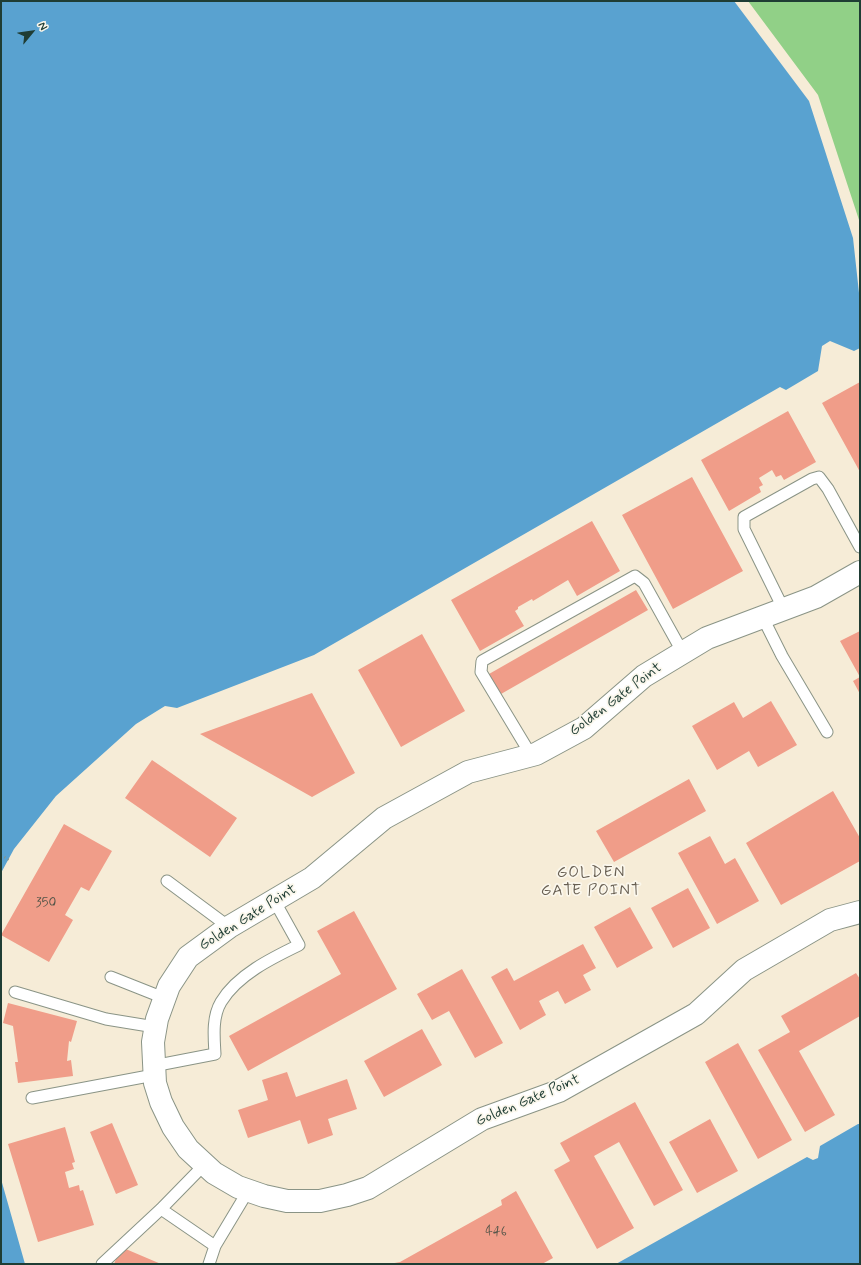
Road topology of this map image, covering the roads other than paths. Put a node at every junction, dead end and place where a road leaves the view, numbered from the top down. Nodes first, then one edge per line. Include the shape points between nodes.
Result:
1 (860, 547) edge
2 (860, 572) edge
3 (784, 610) junction
4 (763, 618) junction
5 (683, 653) junction
6 (827, 732) dead end
7 (531, 755) junction
8 (167, 881) dead end
9 (274, 900) junction
10 (860, 912) edge
11 (229, 927) junction
12 (111, 977) dead end
13 (15, 992) dead end
14 (164, 998) junction
15 (156, 1027) junction
16 (153, 1071) junction
17 (32, 1098) dead end
18 (205, 1164) junction
19 (248, 1191) junction
20 (160, 1210) junction
21 (215, 1246) junction
22 (102, 1264) edge
23 (209, 1264) edge

1 - 3 lane via 819,477 744,517 744,529
2 - 3 street, Golden Gate Point via 816,598
3 - 4 street, Golden Gate Point
4 - 5 street, Golden Gate Point via 707,638
4 - 6 lane via 782,656
5 - 7 street, Golden Gate Point via 644,676 584,728
5 - 7 lane via 644,584 635,576 482,661 481,672
7 - 9 street, Golden Gate Point via 468,772 384,818 312,878
8 - 11 lane
9 - 11 street, Golden Gate Point
9 - 16 lane via 299,945 256,968 220,1003 214,1027 215,1054
10 - 19 street, Golden Gate Point via 830,920 744,970 696,1014 566,1087 482,1119 368,1188 320,1201 288,1201
11 - 14 street, Golden Gate Point via 188,957
12 - 14 lane
13 - 15 lane via 106,1019
14 - 15 street, Golden Gate Point
15 - 16 street, Golden Gate Point
16 - 17 lane
16 - 18 street, Golden Gate Point via 161,1102 173,1126 188,1149
18 - 19 street, Golden Gate Point via 214,1173
18 - 20 lane
19 - 21 lane
20 - 21 lane
20 - 22 lane
21 - 23 lane

